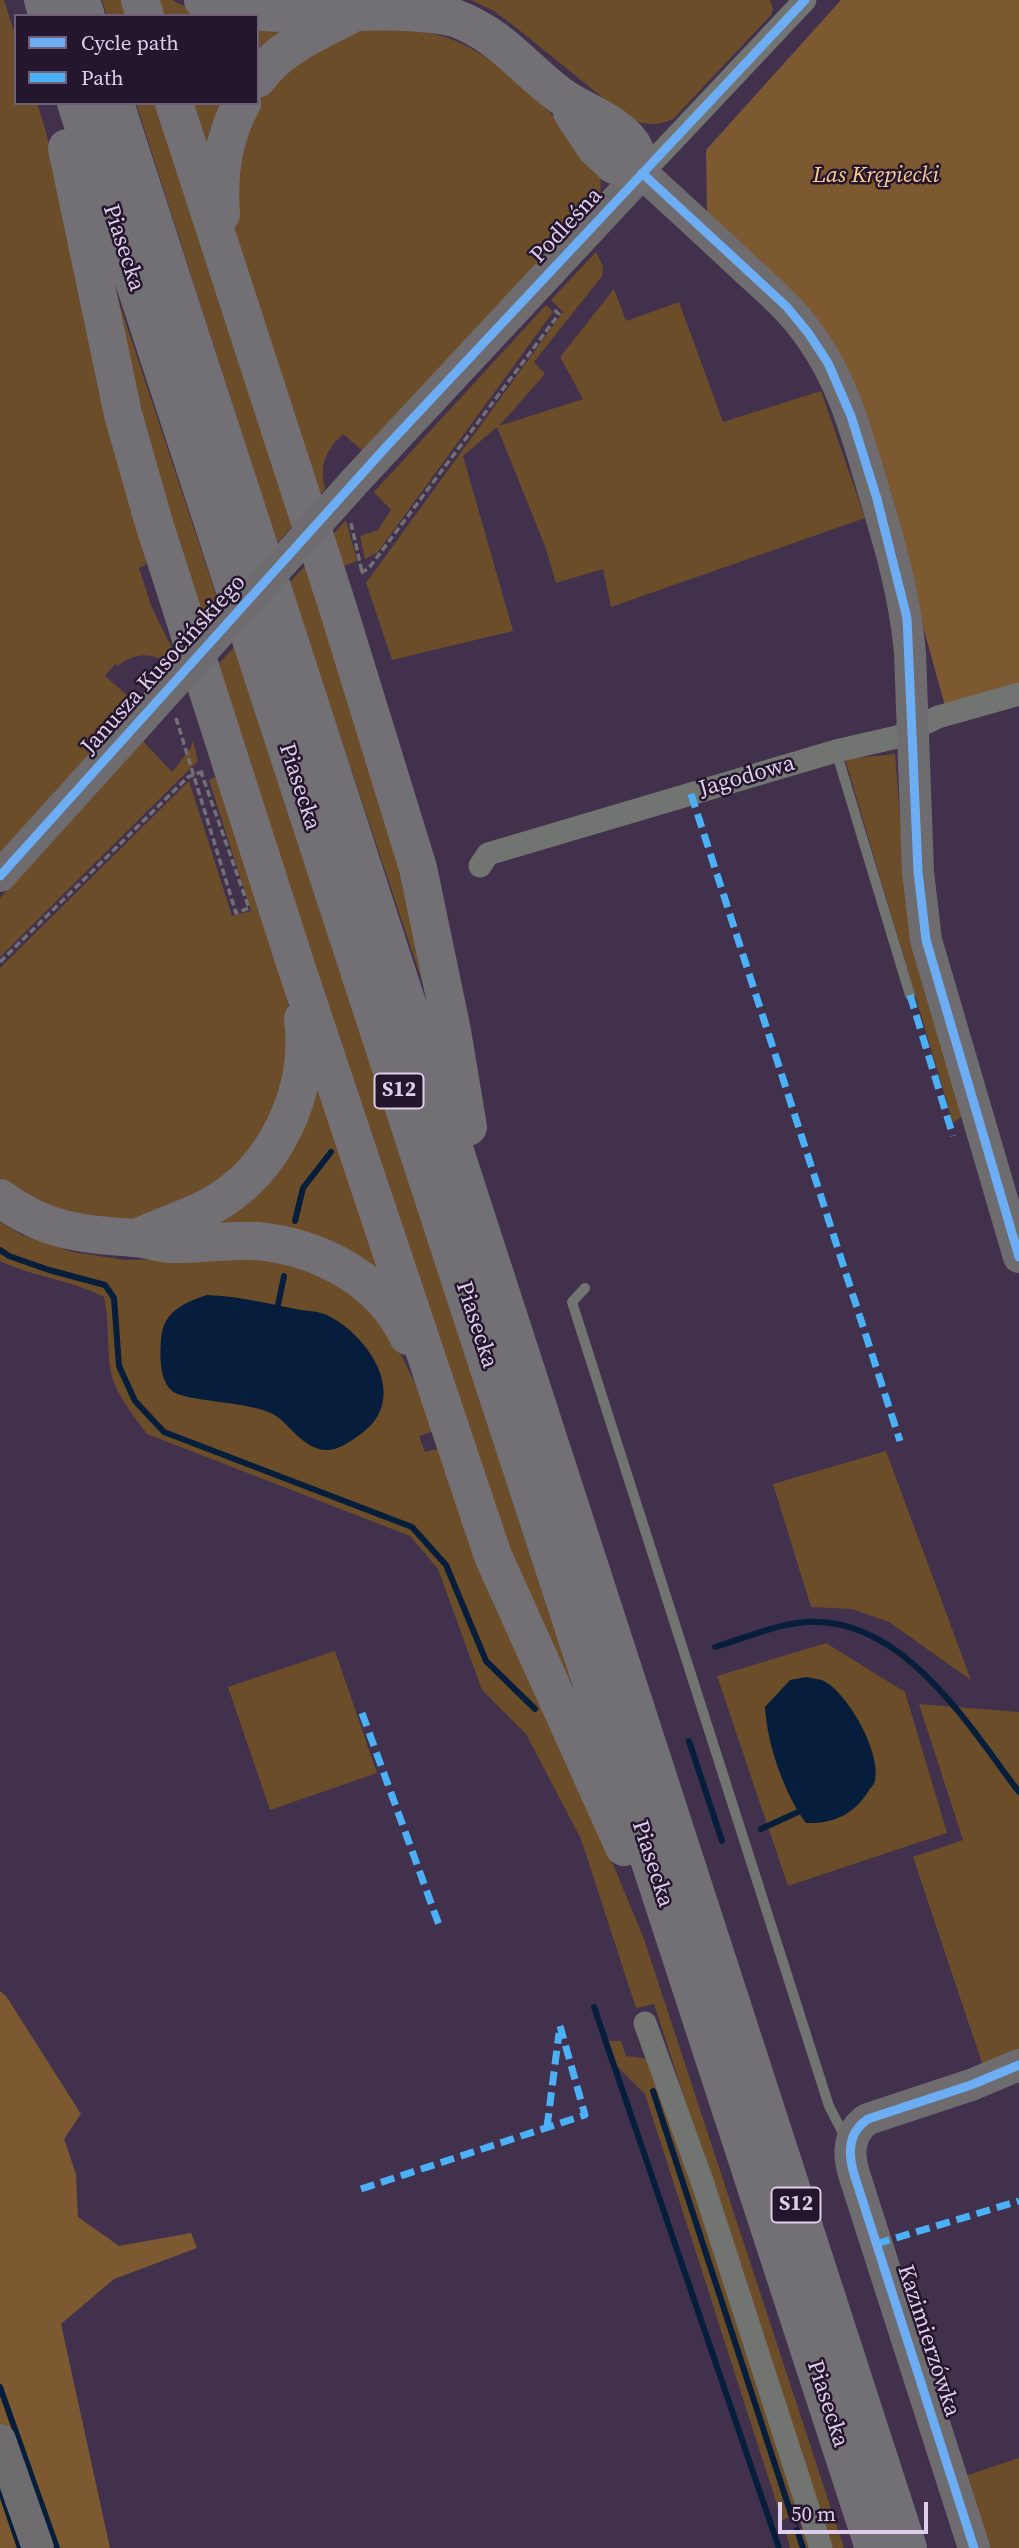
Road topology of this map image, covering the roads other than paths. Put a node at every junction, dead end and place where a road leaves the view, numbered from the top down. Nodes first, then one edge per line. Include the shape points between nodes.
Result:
1 (203, 0) edge
2 (798, 3) edge
3 (365, 8) junction
4 (259, 77) edge
5 (57, 105) edge
6 (77, 105) edge
7 (116, 105) edge
8 (175, 105) edge
9 (241, 105) edge
10 (642, 173) junction
11 (225, 254) junction
12 (357, 479) joint
13 (1019, 694) edge
14 (912, 730) junction
15 (836, 751) junction
16 (480, 866) dead end
17 (0, 876) edge
18 (297, 969) junction
19 (911, 995) dead end
20 (0, 1198) edge
21 (136, 1238) junction
22 (1019, 1257) edge
23 (492, 1263) junction
24 (585, 1289) dead end
25 (448, 1423) junction
26 (645, 2023) dead end
27 (1019, 2065) edge
28 (721, 2078) junction
29 (850, 2145) junction
30 (0, 2440) edge
31 (38, 2548) edge
32 (821, 2548) edge
33 (874, 2548) edge
34 (908, 2548) edge
35 (974, 2548) edge

1 - 3 highway via 241,9
2 - 10 street, Podleśna
3 - 4 highway via 295,43
3 - 10 highway via 409,7 457,18 479,29 561,96 607,122 634,146
5 - 18 highway via 127,427
6 - 28 highway, Piasecka / S12
7 - 23 highway, Piasecka / S12
8 - 11 highway
9 - 11 highway via 226,140 220,176
10 - 12 street, Podleśna
10 - 14 street via 787,307 839,385 877,499 907,618
11 - 23 highway via 418,868
12 - 17 street, Janusza Kusocińskiego, bridge
13 - 14 street, Jagodowa
14 - 15 street, Jagodowa
14 - 22 street via 926,940
15 - 16 street, Jagodowa via 488,854
15 - 19 lane
18 - 21 highway via 306,1042 302,1077 282,1131 248,1178 229,1194 200,1212
18 - 25 highway
20 - 21 highway via 62,1229
21 - 25 highway via 169,1244 257,1241 296,1248 338,1264 362,1280 401,1321
23 - 34 highway, Piasecka / S12
24 - 29 lane via 572,1302 829,2106
25 - 28 highway via 493,1556 633,1867
26 - 32 street via 703,2184
27 - 29 street via 869,2119
28 - 33 highway, Piasecka / S12
29 - 35 street, Kazimierzówka via 854,2174
30 - 31 street

